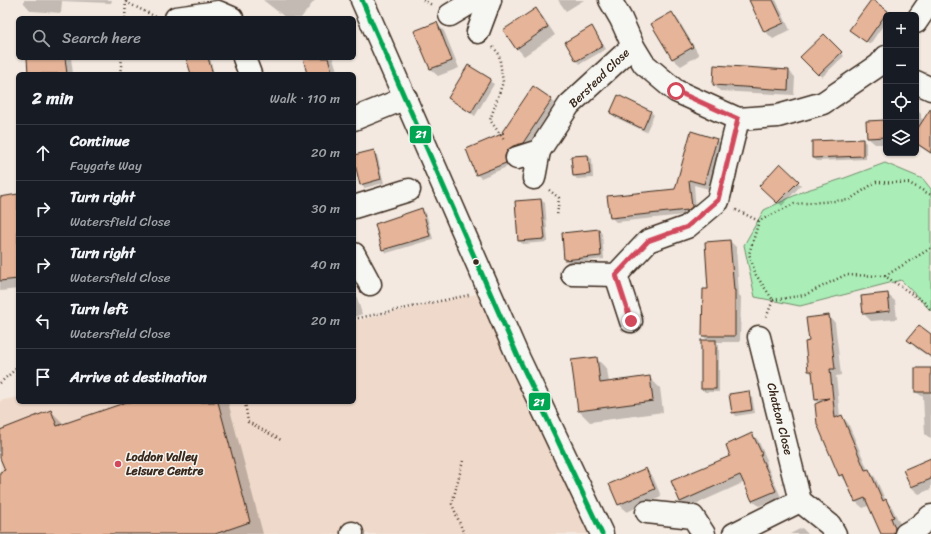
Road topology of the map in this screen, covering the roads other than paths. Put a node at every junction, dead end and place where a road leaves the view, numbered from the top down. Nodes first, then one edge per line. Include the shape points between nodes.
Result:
1 (362, 0) edge
2 (475, 0) edge
3 (490, 0) edge
4 (610, 0) edge
5 (930, 0) edge
6 (450, 14) road end
7 (190, 16) edge
8 (227, 16) edge
9 (919, 17) edge
10 (478, 32) road end
11 (632, 46) junction
12 (245, 60) edge
13 (883, 64) edge
14 (249, 72) edge
15 (919, 83) edge
16 (931, 89) edge
17 (406, 98) junction
18 (356, 118) edge
19 (738, 119) junction
20 (540, 151) junction
21 (517, 158) road end
22 (534, 178) road end
23 (409, 190) dead end
24 (356, 206) edge
25 (356, 258) edge
26 (572, 274) dead end
27 (616, 275) junction
28 (370, 284) dead end
29 (631, 321) dead end
30 (759, 337) road end
31 (800, 501) junction
32 (647, 512) dead end
33 (931, 516) edge
34 (602, 534) edge
35 (704, 534) edge
36 (734, 534) edge
37 (835, 534) edge
38 (906, 534) edge

1 - 17 street
2 - 6 street
3 - 10 street
4 - 11 street
5 - 9 street
7 - 8 street via 218,12
11 - 19 street via 644,64 676,91
11 - 20 street, Berstead Close via 569,105
12 - 14 street
13 - 19 street via 823,103 778,116
15 - 16 street
17 - 18 street
17 - 34 street via 519,358
19 - 27 street via 718,200 687,227 648,241
20 - 21 street
20 - 22 street, Berstead Close
23 - 24 street
25 - 28 street
26 - 27 street
27 - 29 street
30 - 31 street, Chatton Close
31 - 36 street
31 - 37 street via 830,525
32 - 35 street via 693,517
33 - 38 street

